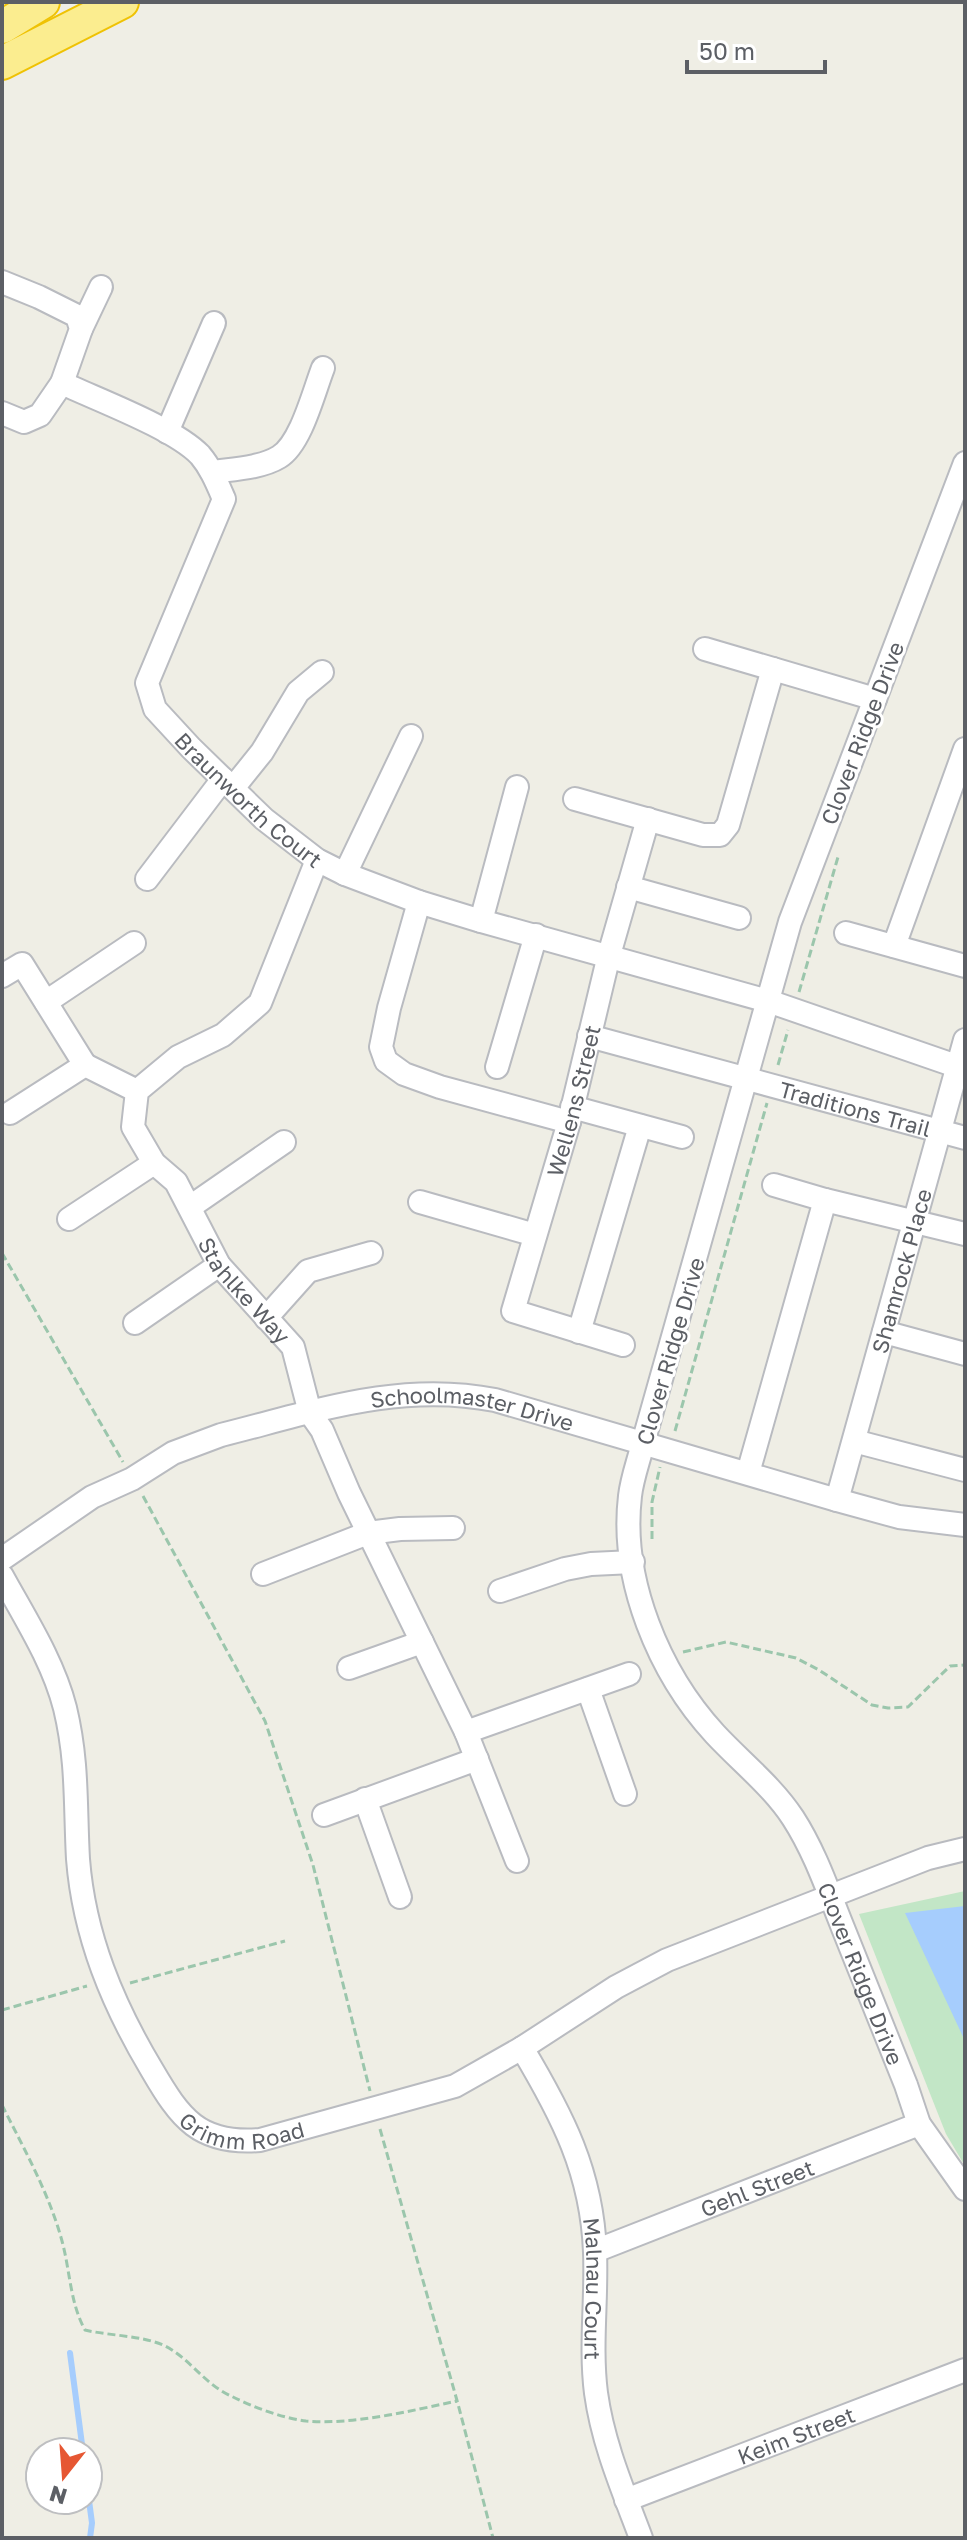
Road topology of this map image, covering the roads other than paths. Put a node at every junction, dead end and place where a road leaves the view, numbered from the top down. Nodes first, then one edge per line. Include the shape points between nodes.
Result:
1 (43, 2) edge
2 (122, 2) edge
3 (2, 27) edge
4 (2, 63) edge
5 (2, 282) edge
6 (101, 287) dead end
7 (214, 323) dead end
8 (81, 329) junction
9 (323, 368) dead end
10 (62, 383) junction
11 (2, 413) edge
12 (167, 432) junction
13 (965, 463) edge
14 (212, 472) junction
15 (705, 649) dead end
16 (773, 669) junction
17 (322, 672) dead end
18 (875, 699) junction
19 (411, 736) dead end
20 (965, 749) edge
21 (228, 784) junction
22 (517, 787) dead end
23 (575, 799) dead end
24 (648, 819) junction
25 (317, 860) junction
26 (345, 874) junction
27 (147, 879) dead end
28 (628, 887) junction
29 (419, 902) junction
30 (739, 918) dead end
31 (481, 921) junction
32 (846, 933) dead end
33 (536, 935) junction
34 (134, 943) dead end
35 (894, 946) junction
36 (609, 955) junction
37 (965, 966) edge
38 (2, 976) edge
39 (768, 1001) junction
40 (46, 1002) junction
41 (589, 1036) junction
42 (965, 1040) edge
43 (85, 1065) junction
44 (497, 1067) dead end
45 (962, 1068) edge
46 (746, 1079) junction
47 (137, 1091) junction
48 (10, 1113) dead end
49 (570, 1115) junction
50 (640, 1126) junction
51 (940, 1131) junction
52 (682, 1137) dead end
53 (965, 1138) edge
54 (284, 1142) dead end
55 (154, 1163) junction
56 (774, 1185) dead end
57 (825, 1200) junction
58 (420, 1202) dead end
59 (190, 1207) junction
60 (69, 1219) dead end
61 (915, 1220) junction
62 (965, 1234) edge
63 (535, 1235) junction
64 (371, 1253) dead end
65 (219, 1265) junction
66 (266, 1318) junction
67 (135, 1323) dead end
68 (579, 1332) junction
69 (884, 1332) junction
70 (623, 1345) dead end
71 (965, 1354) edge
72 (310, 1413) junction
73 (854, 1441) junction
74 (643, 1443) junction
75 (965, 1470) edge
76 (748, 1473) junction
77 (837, 1500) junction
78 (965, 1525) edge
79 (453, 1528) dead end
80 (368, 1533) junction
81 (2, 1559) edge
82 (633, 1562) junction
83 (263, 1574) dead end
84 (2, 1576) edge
85 (500, 1591) dead end
86 (422, 1642) junction
87 (349, 1668) dead end
88 (629, 1674) dead end
89 (588, 1689) junction
90 (466, 1732) junction
91 (477, 1759) junction
92 (625, 1794) dead end
93 (365, 1799) junction
94 (324, 1815) dead end
95 (965, 1849) edge
96 (517, 1861) dead end
97 (400, 1897) dead end
98 (831, 1897) junction
99 (522, 2048) junction
100 (919, 2124) junction
101 (965, 2189) edge
102 (595, 2251) junction
103 (965, 2370) edge
104 (626, 2500) junction
105 (641, 2538) edge

1 - 3 highway
2 - 4 highway
5 - 8 street via 77,316
6 - 8 street
7 - 12 street
8 - 10 street
9 - 14 street via 295,440 280,457
10 - 11 street via 40,415 24,422
10 - 12 street
12 - 14 street via 198,453
13 - 18 street, Clover Ridge Drive
14 - 21 street, Braunworth Court via 224,499 147,683 155,709
15 - 16 street
16 - 18 street
16 - 24 street via 728,825 720,835
17 - 21 street via 298,692 262,752
18 - 39 street, Clover Ridge Drive via 790,922
19 - 26 street
20 - 35 street
21 - 25 street, Braunworth Court
21 - 27 street
22 - 31 street
23 - 24 street
24 - 28 street, Wellens Street
25 - 26 street, Braunworth Court
25 - 47 street via 260,1003 223,1035 178,1057
26 - 29 street, Braunworth Court
28 - 30 street
28 - 36 street, Wellens Street
29 - 31 street, Braunworth Court
29 - 49 street via 389,1008 381,1047 386,1061 440,1087
31 - 33 street, Braunworth Court
32 - 35 street
33 - 36 street, Braunworth Court
33 - 44 street
34 - 40 street
35 - 37 street
36 - 39 street, Braunworth Court
36 - 41 street, Wellens Street
38 - 40 street via 22,964
39 - 45 street, Braunworth Court
39 - 46 street, Clover Ridge Drive
40 - 43 street
41 - 46 street
41 - 49 street, Wellens Street
42 - 45 street, Shamrock Place
43 - 47 street
43 - 48 street
45 - 51 street, Shamrock Place
46 - 51 street, Traditions Trail
46 - 74 street, Clover Ridge Drive
47 - 55 street, Stahlke Way via 133,1127
49 - 50 street
49 - 63 street, Wellens Street
50 - 52 street
50 - 68 street
51 - 53 street, Traditions Trail
51 - 61 street, Shamrock Place
54 - 59 street
55 - 59 street, Stahlke Way via 176,1182
55 - 60 street
56 - 57 street
57 - 61 street
57 - 76 street
58 - 63 street
59 - 65 street, Stahlke Way
61 - 62 street
61 - 69 street, Shamrock Place
63 - 68 street, Wellens Street via 513,1311
64 - 66 street via 308,1271
65 - 66 street, Stahlke Way
65 - 67 street
66 - 72 street, Stahlke Way via 293,1347
68 - 70 street
69 - 71 street
69 - 73 street, Shamrock Place
72 - 74 street, Schoolmaster Drive via 400,1394 465,1394
72 - 80 street, Stahlke Way
72 - 81 street, Schoolmaster Drive via 173,1453 92,1497
73 - 75 street
73 - 77 street, Shamrock Place
74 - 76 street, Schoolmaster Drive
74 - 82 street, Clover Ridge Drive via 630,1495
76 - 77 street, Schoolmaster Drive
77 - 78 street, Schoolmaster Drive via 899,1517
79 - 80 street
80 - 83 street
80 - 86 street, Stahlke Way
82 - 85 street via 565,1569
82 - 98 street, Clover Ridge Drive via 649,1630 666,1666 697,1713 792,1817
84 - 99 street, Grimm Road via 38,1641 64,1705 73,1746 81,1876 107,1985 128,2030 184,2119 218,2138 260,2140 455,2086
86 - 87 street
86 - 90 street, Stahlke Way
88 - 89 street
89 - 90 street
89 - 92 street
90 - 91 street, Stahlke Way
91 - 93 street
91 - 96 street, Stahlke Way
93 - 94 street
93 - 97 street
95 - 98 street, Grimm Road via 928,1858
98 - 99 street, Grimm Road via 667,1960
98 - 100 street, Clover Ridge Drive
99 - 102 street, Malnau Court via 575,2146
100 - 101 street, Clover Ridge Drive
100 - 102 street, Gehl Street
102 - 104 street, Malnau Court via 596,2391 611,2462
103 - 104 street, Keim Street
104 - 105 street, Malnau Court

